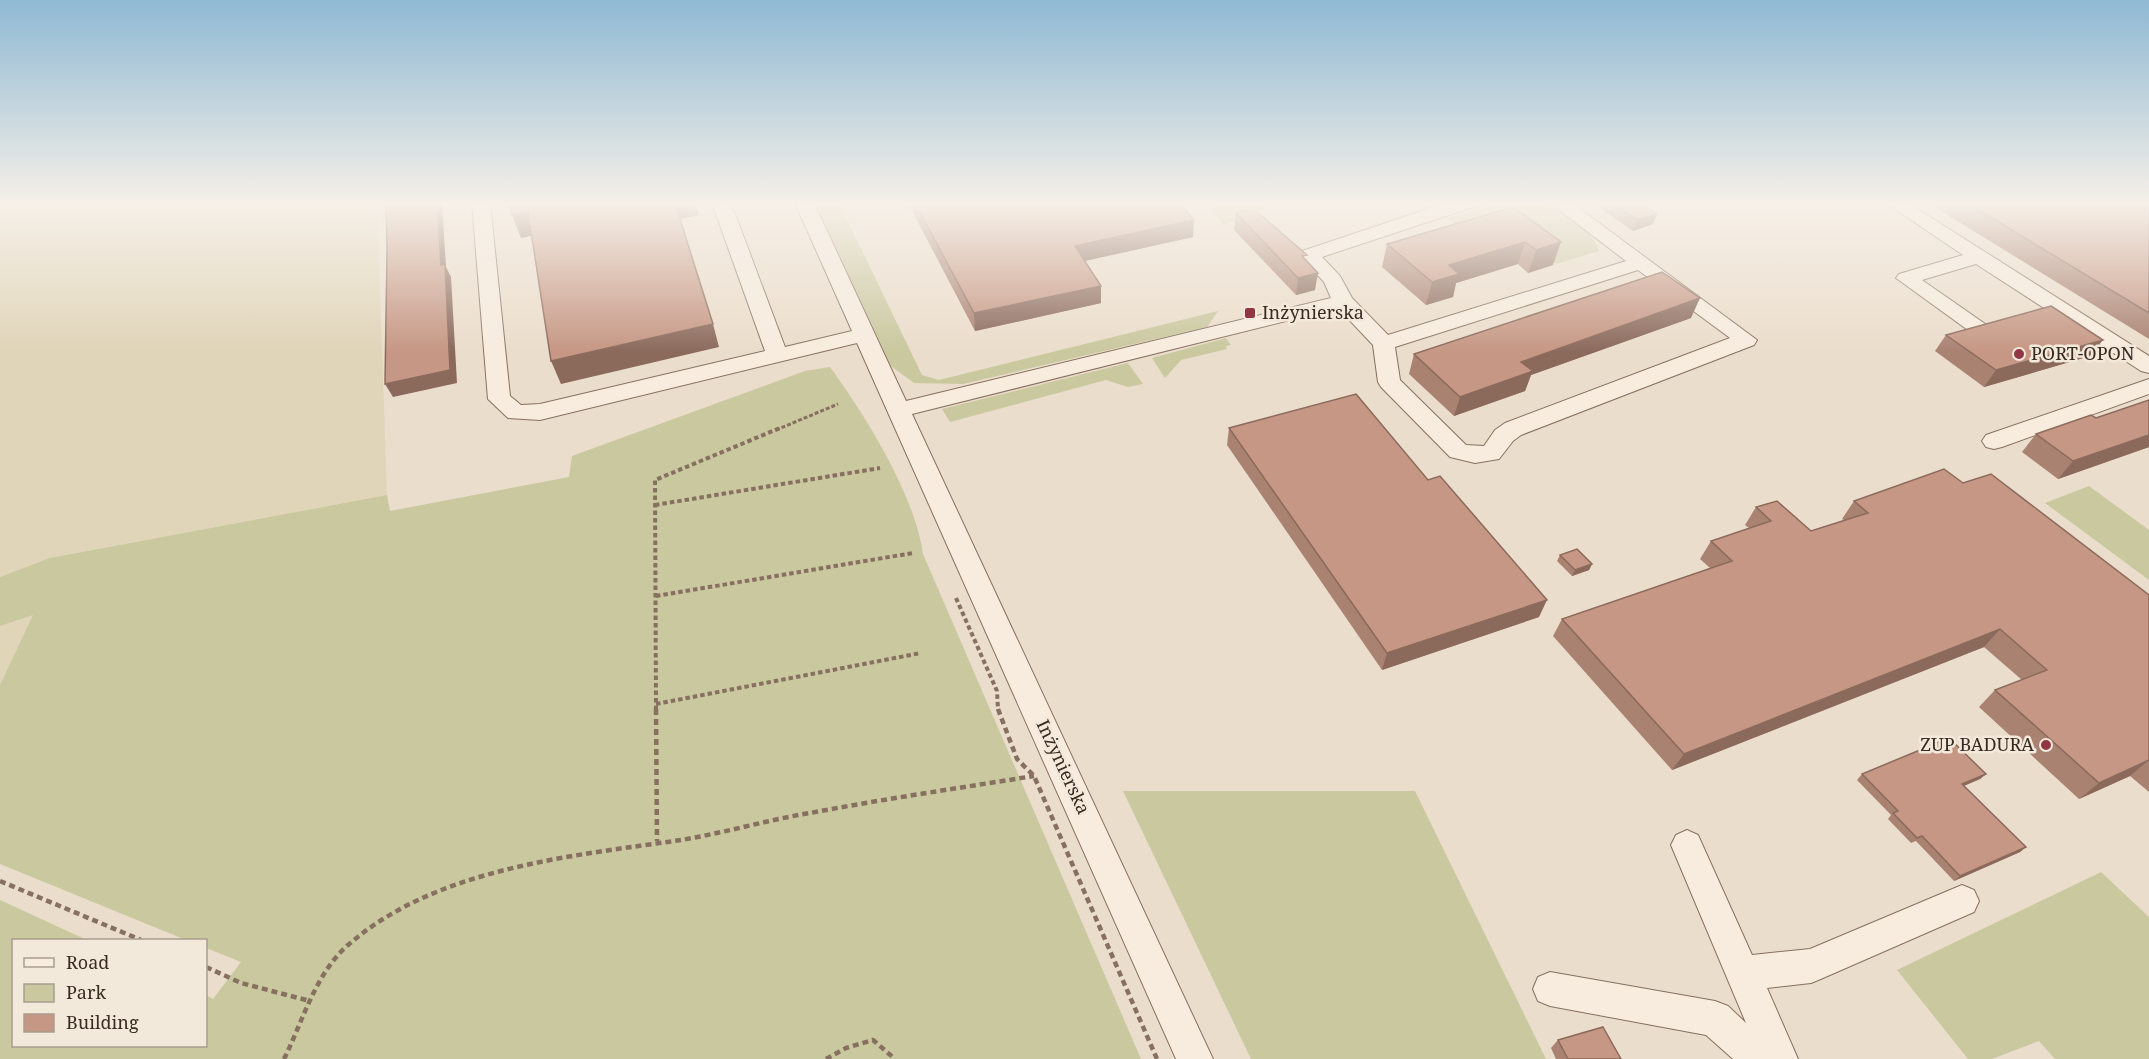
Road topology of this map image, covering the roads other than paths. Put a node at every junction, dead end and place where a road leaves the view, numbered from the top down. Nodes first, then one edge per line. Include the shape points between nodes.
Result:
1 (486, 252) edge
2 (740, 252) edge
3 (826, 252) edge
4 (1317, 252) edge
5 (1627, 252) edge
6 (1971, 252) edge
7 (1978, 257) junction
8 (1641, 263) junction
9 (1343, 301) junction
10 (1980, 328) edge
11 (863, 335) junction
12 (1384, 343) junction
13 (777, 355) junction
14 (2149, 366) edge
15 (2149, 386) edge
16 (899, 410) junction
17 (1994, 441) dead end
18 (1688, 845) dead end
19 (1962, 901) dead end
20 (1743, 973) junction
21 (1550, 988) dead end
22 (1195, 1059) edge
23 (1760, 1059) edge
24 (1780, 1059) edge

1 - 13 street via 499,399 516,413 540,412
2 - 13 street
3 - 11 street, Inżynierska
4 - 9 street via 1309,255 1333,280
5 - 8 street
6 - 7 street
7 - 10 street via 1906,278
7 - 14 street
8 - 12 street
8 - 12 street via 1746,340 1514,429 1503,436 1491,453 1458,451 1389,382
9 - 12 street
9 - 16 street
11 - 13 street
11 - 16 street, Inżynierska
15 - 17 street
16 - 22 street, Inżynierska
18 - 20 street
19 - 20 street via 1811,966
20 - 24 street
21 - 23 street via 1715,1019

